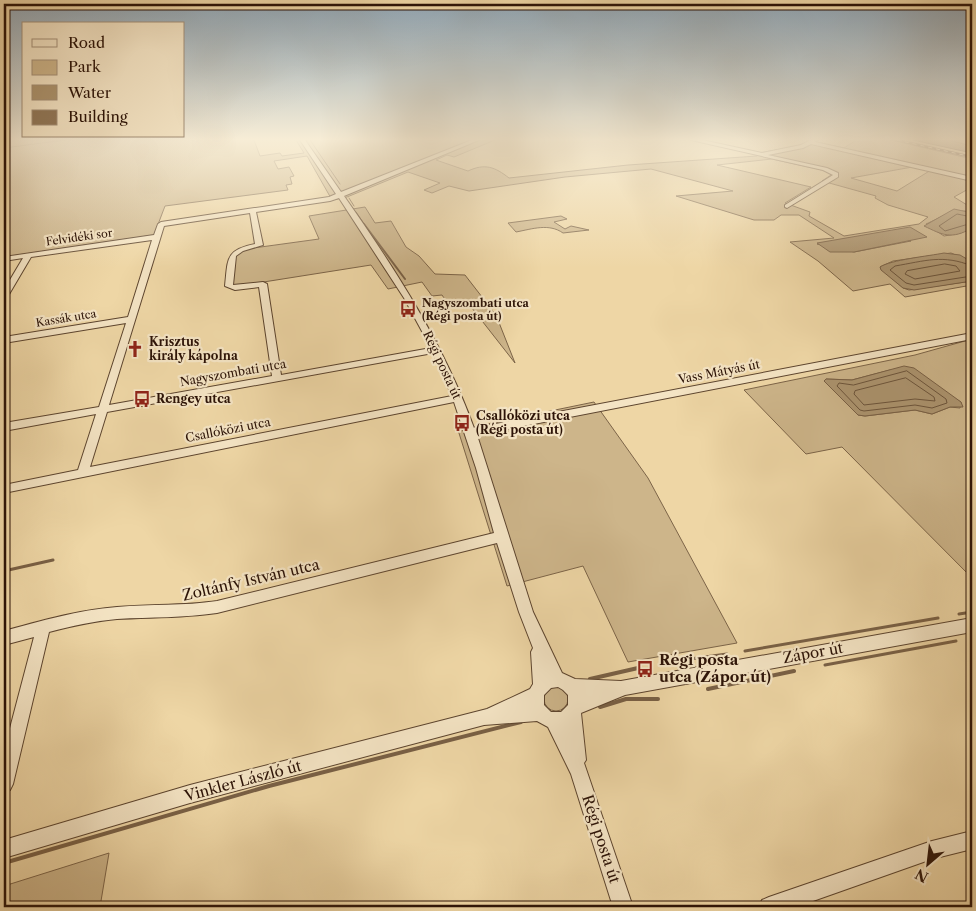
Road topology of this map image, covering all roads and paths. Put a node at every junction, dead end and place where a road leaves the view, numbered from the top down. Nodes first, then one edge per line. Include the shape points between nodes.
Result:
1 (330, 183) edge
2 (372, 183) edge
3 (826, 183) edge
4 (339, 196) junction
5 (787, 206) dead end
6 (253, 211) junction
7 (158, 237) junction
8 (29, 256) junction
9 (4, 259) edge
10 (4, 296) edge
11 (132, 319) junction
12 (972, 336) edge
13 (4, 340) edge
14 (437, 350) junction
15 (277, 378) junction
16 (458, 398) junction
17 (102, 408) junction
18 (4, 427) edge
19 (471, 432) junction
20 (83, 473) junction
21 (4, 489) edge
22 (503, 536) junction
23 (972, 625) edge
24 (43, 628) junction
25 (4, 638) edge
26 (537, 643) junction
27 (564, 683) junction
28 (625, 687) junction
29 (538, 690) junction
30 (574, 711) junction
31 (547, 716) junction
32 (484, 717) junction
33 (579, 771) junction
34 (4, 784) edge
35 (972, 840) edge
36 (4, 849) edge
37 (623, 907) edge
38 (769, 907) edge

1 - 4 street, Régi posta út
2 - 4 street
3 - 5 street
4 - 6 street
4 - 14 street, Régi posta út
6 - 7 street via 161,224
6 - 15 street via 259,245 238,249 233,254 229,286 263,284
7 - 8 street, Felvidéki sor
7 - 11 street
8 - 9 street, Felvidéki sor
8 - 10 street
11 - 13 street, Kassák utca
11 - 17 street
12 - 19 street, Vass Mátyás út
14 - 15 street, Nagyszombati utca
14 - 16 street, Régi posta út
15 - 17 street, Nagyszombati utca
16 - 19 street, Régi posta út
16 - 20 street, Csallóközi utca
17 - 18 street, Nagyszombati utca
17 - 20 street
19 - 22 street, Régi posta út
20 - 21 street, Csallóközi utca
22 - 24 street, Zoltánfy István utca via 217,607 176,613 108,614
22 - 26 street, Régi posta út
23 - 28 street, Zápor út
24 - 25 street, Zoltánfy István utca
24 - 34 street
26 - 27 street, Régi posta út
26 - 29 street, Régi posta út
27 - 28 street, Zápor út
27 - 29 street via 551,680
27 - 30 street via 576,696
28 - 30 street, Zápor út
29 - 31 street via 538,707
29 - 32 street, Vinkler László út
30 - 31 street via 566,719
30 - 33 street, Régi posta út
31 - 32 street, Vinkler László út
31 - 33 street, Régi posta út
32 - 36 street, Vinkler László út via 190,794
33 - 37 street, Régi posta út
35 - 38 street via 932,850

